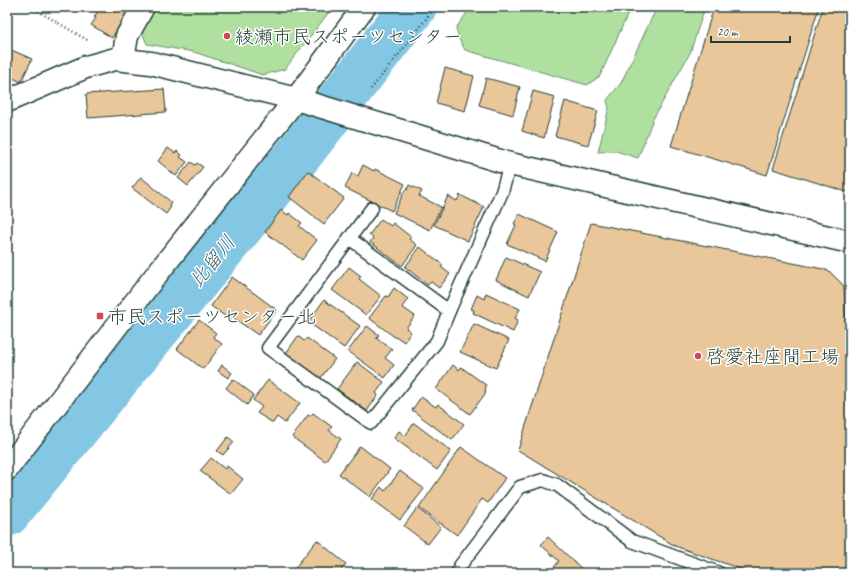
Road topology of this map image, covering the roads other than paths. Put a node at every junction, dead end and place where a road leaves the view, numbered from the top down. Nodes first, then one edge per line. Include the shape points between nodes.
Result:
1 (143, 7) edge
2 (364, 7) edge
3 (119, 59) junction
4 (7, 101) edge
5 (304, 101) junction
6 (510, 164) junction
7 (372, 208) dead end
8 (350, 238) junction
9 (850, 242) edge
10 (449, 311) junction
11 (7, 469) edge
12 (458, 573) edge
13 (720, 573) edge

1 - 3 street via 127,36
2 - 5 street
3 - 4 street via 86,67
3 - 5 street via 151,63
5 - 6 street
5 - 11 street via 152,279
6 - 9 street
6 - 10 lane via 502,192
7 - 8 lane
8 - 10 lane
8 - 10 lane via 268,348 371,423 436,342
12 - 13 lane via 460,566 520,487 543,480 557,486 632,541

